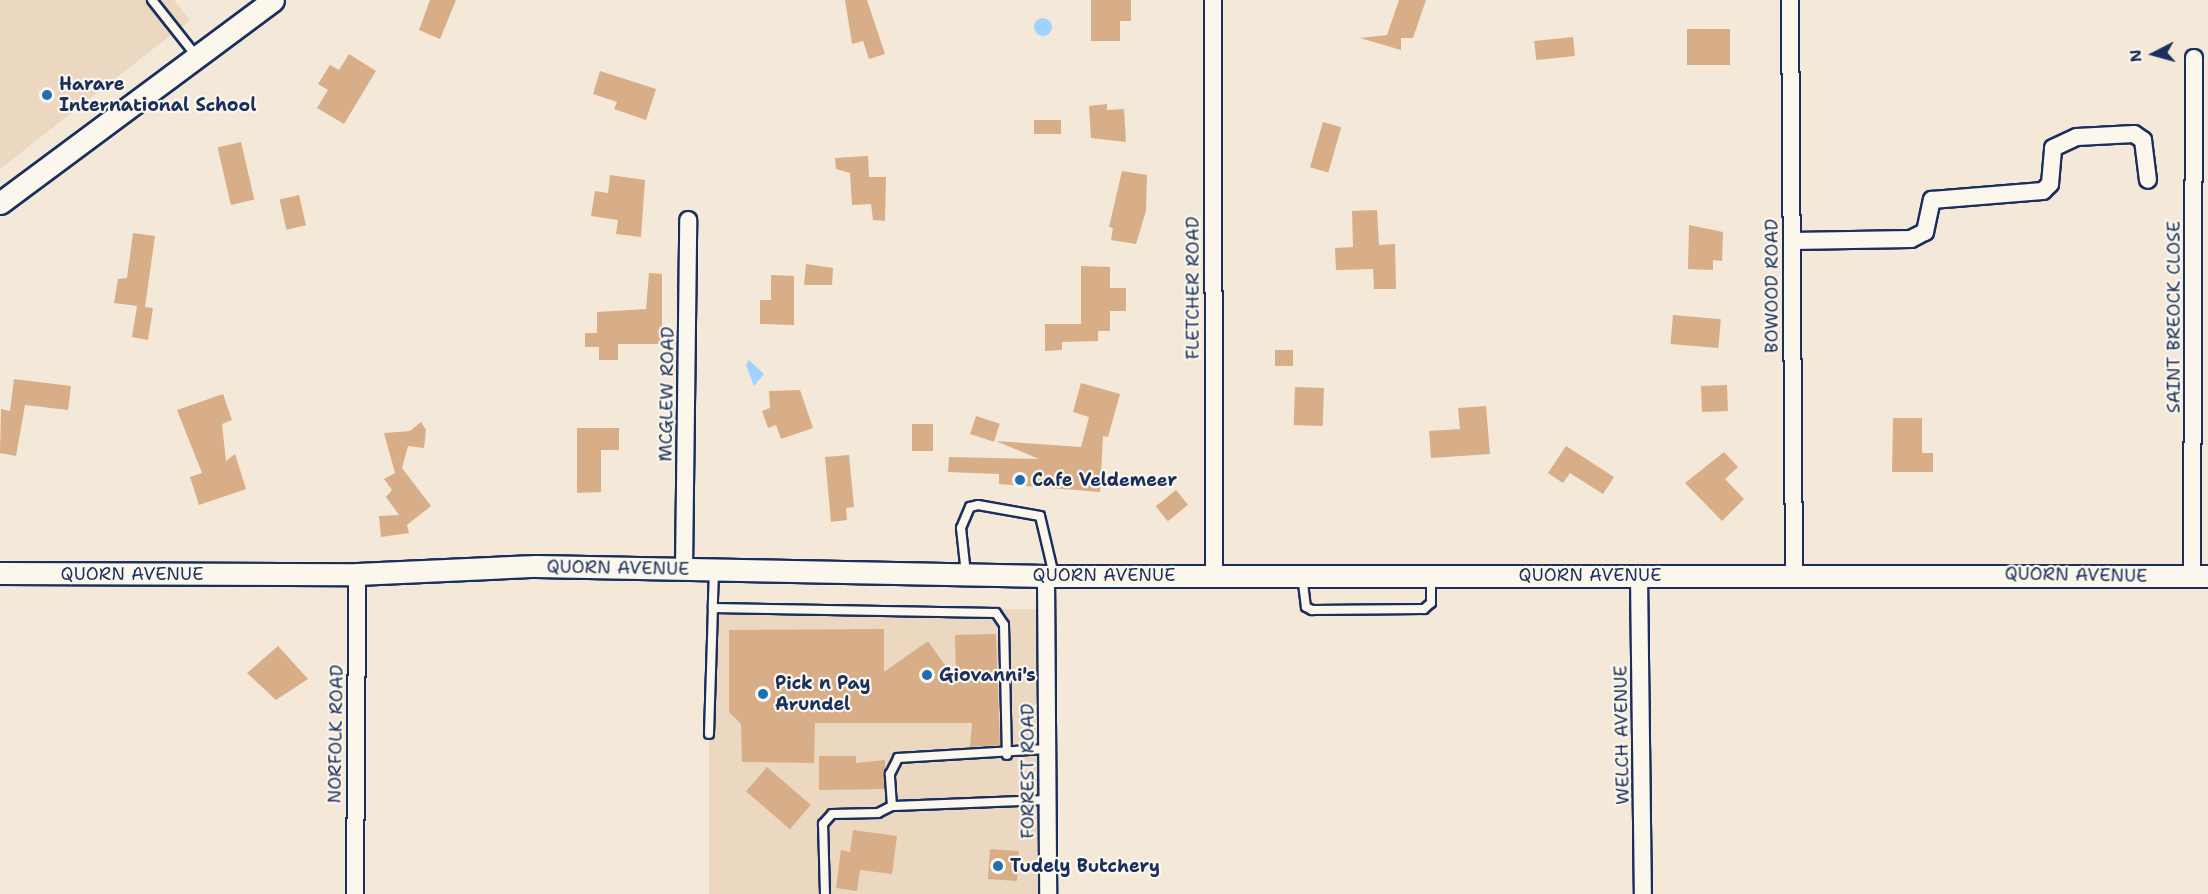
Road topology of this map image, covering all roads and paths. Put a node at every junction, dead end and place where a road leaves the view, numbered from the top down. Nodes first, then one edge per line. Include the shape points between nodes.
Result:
1 (152, 0) edge
2 (273, 0) edge
3 (1213, 0) edge
4 (1790, 0) edge
5 (197, 57) junction
6 (2194, 58) dead end
7 (2148, 180) dead end
8 (0, 203) edge
9 (688, 220) dead end
10 (1791, 241) junction
11 (684, 569) junction
12 (714, 571) junction
13 (1794, 572) junction
14 (0, 573) edge
15 (357, 574) junction
16 (966, 574) junction
17 (1214, 575) junction
18 (1050, 576) junction
19 (1302, 576) junction
20 (1431, 576) junction
21 (1639, 576) junction
22 (2200, 576) edge
23 (713, 608) junction
24 (709, 734) dead end
25 (1047, 749) junction
26 (1007, 755) junction
27 (1048, 800) junction
28 (892, 806) junction
29 (355, 894) edge
30 (825, 894) edge
31 (1048, 894) edge
32 (1643, 894) edge

1 - 5 lane
2 - 5 street
3 - 17 street, FLETCHER ROAD
4 - 10 street, BOWOOD ROAD
5 - 8 street
6 - 22 street, SAINT BREOCK CLOSE
7 - 10 street via 2143,140 2134,134 2076,137 2053,148 2050,184 2043,191 1932,200 1925,232 1911,238
9 - 11 street, MCGLEW ROAD
10 - 13 street, BOWOOD ROAD
11 - 12 street, QUORN AVENUE
11 - 15 street, QUORN AVENUE via 536,566
12 - 16 street, QUORN AVENUE
12 - 23 lane
13 - 21 street, QUORN AVENUE
13 - 22 street, QUORN AVENUE
14 - 15 street, QUORN AVENUE
15 - 29 street, NORFOLK ROAD
16 - 18 street, QUORN AVENUE
16 - 18 lane via 961,528 970,507 978,505 1040,516
17 - 18 street, QUORN AVENUE
17 - 19 street, QUORN AVENUE
18 - 25 street, FORREST ROAD
19 - 20 street, QUORN AVENUE
19 - 20 lane via 1306,607 1312,610 1424,609 1431,603
20 - 21 street, QUORN AVENUE
21 - 32 street, WELCH AVENUE
23 - 24 lane
23 - 26 lane via 996,613 1004,625
25 - 26 lane
25 - 27 street, FORREST ROAD
26 - 28 lane via 898,758 890,774
27 - 28 lane
27 - 31 street, FORREST ROAD
28 - 30 lane via 878,813 826,818

